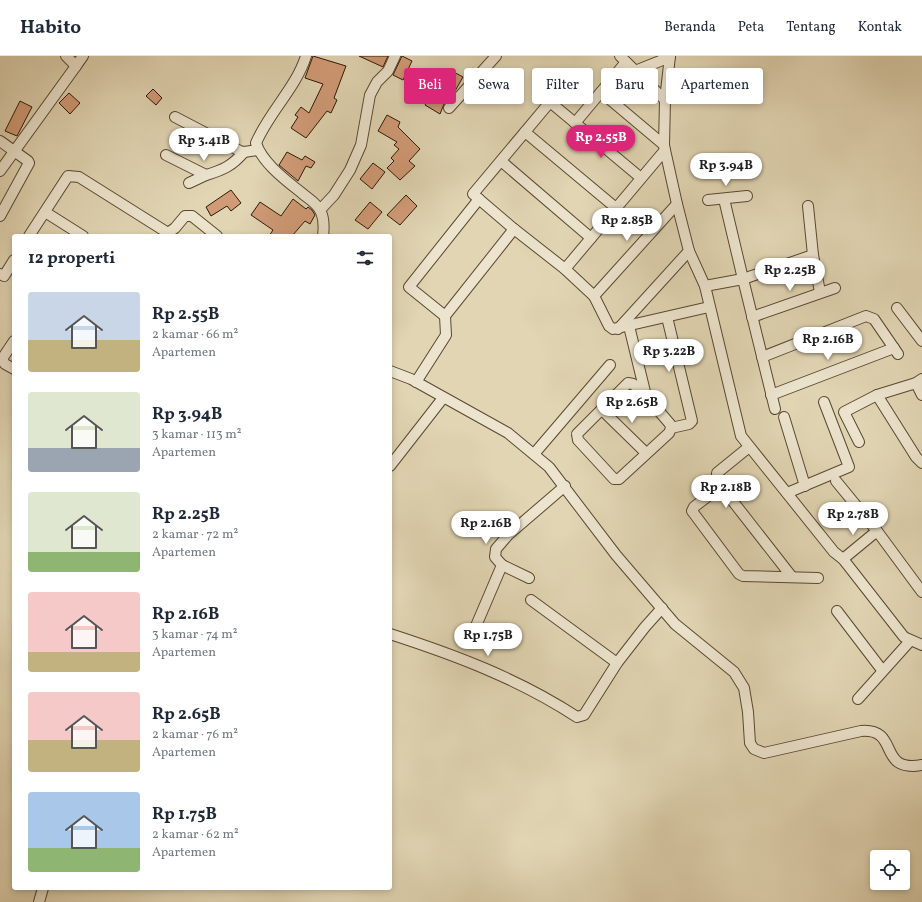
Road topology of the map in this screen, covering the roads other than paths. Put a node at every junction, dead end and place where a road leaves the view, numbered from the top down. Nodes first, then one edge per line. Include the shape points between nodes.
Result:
1 (66, 56) edge
2 (83, 56) edge
3 (306, 56) edge
4 (396, 56) edge
5 (496, 56) edge
6 (670, 56) edge
7 (623, 59) edge
8 (76, 66) junction
9 (617, 68) edge
10 (632, 68) edge
11 (642, 68) edge
12 (601, 92) edge
13 (658, 93) edge
14 (665, 100) junction
15 (615, 104) edge
16 (449, 108) dead end
17 (175, 118) dead end
18 (575, 123) junction
19 (525, 132) junction
20 (0, 142) edge
21 (664, 147) junction
22 (258, 150) junction
23 (13, 151) junction
24 (244, 152) junction
25 (166, 155) dead end
26 (501, 161) junction
27 (0, 171) edge
28 (206, 175) junction
29 (640, 178) junction
30 (190, 183) dead end
31 (747, 196) dead end
32 (479, 199) junction
33 (724, 199) junction
34 (708, 200) dead end
35 (676, 204) junction
36 (808, 206) dead end
37 (616, 208) junction
38 (320, 210) junction
39 (45, 212) junction
40 (0, 216) edge
41 (514, 229) junction
42 (30, 234) edge
43 (80, 234) edge
44 (168, 234) edge
45 (168, 234) edge
46 (214, 234) edge
47 (323, 234) edge
48 (590, 238) junction
49 (689, 251) junction
50 (813, 255) junction
51 (12, 263) edge
52 (565, 269) junction
53 (1, 277) edge
54 (743, 279) junction
55 (705, 286) junction
56 (835, 288) dead end
57 (820, 292) junction
58 (594, 296) junction
59 (710, 307) junction
60 (897, 308) dead end
61 (445, 316) junction
62 (667, 317) junction
63 (752, 317) junction
64 (629, 326) junction
65 (618, 329) junction
66 (922, 341) edge
67 (12, 344) edge
68 (762, 357) junction
69 (610, 365) dead end
70 (12, 368) edge
71 (392, 372) edge
72 (919, 381) edge
73 (416, 382) junction
74 (771, 395) junction
75 (877, 395) junction
76 (922, 395) edge
77 (646, 396) junction
78 (444, 398) junction
79 (824, 402) dead end
80 (775, 409) dead end
81 (602, 410) junction
82 (784, 417) dead end
83 (671, 428) junction
84 (859, 442) dead end
85 (749, 447) junction
86 (646, 453) junction
87 (534, 454) junction
88 (392, 463) edge
89 (922, 463) edge
90 (836, 482) dead end
91 (565, 486) junction
92 (721, 486) junction
93 (805, 486) junction
94 (787, 493) junction
95 (877, 531) junction
96 (843, 559) junction
97 (502, 565) junction
98 (792, 577) junction
99 (529, 578) dead end
100 (818, 578) dead end
101 (922, 592) edge
102 (531, 600) dead end
103 (662, 608) junction
104 (837, 611) dead end
105 (392, 635) edge
106 (470, 640) dead end
107 (910, 641) junction
108 (922, 645) edge
109 (617, 663) junction
110 (882, 670) junction
111 (858, 699) dead end
112 (922, 765) edge
113 (42, 890) edge
114 (39, 902) edge

1 - 8 street
2 - 8 street
3 - 22 street via 291,86 259,135 256,143
4 - 38 street via 370,95 360,145 350,170 334,195
5 - 16 street
6 - 11 street
6 - 14 street
7 - 9 street
7 - 10 street
8 - 23 street
12 - 18 street
13 - 14 street
14 - 21 street
15 - 21 street
17 - 24 street
18 - 19 street via 550,102
18 - 29 street
19 - 26 street
19 - 37 street
20 - 23 street
21 - 29 street
21 - 35 street
22 - 24 street
22 - 38 street via 270,166
23 - 27 street
23 - 40 street via 28,161 29,165
24 - 28 street via 225,169
25 - 28 street
26 - 32 street via 473,194
26 - 48 street
28 - 30 street
29 - 37 street
31 - 33 street
32 - 41 street
32 - 61 street via 409,286
33 - 34 street
33 - 54 street
35 - 49 street
35 - 58 street
36 - 50 street
37 - 48 street
38 - 47 street via 324,220
39 - 42 street
39 - 43 street
39 - 44 street via 68,176 79,177
41 - 52 street
41 - 61 street
45 - 46 street via 185,216 192,216
48 - 52 street
49 - 55 street
49 - 65 street
50 - 54 street
50 - 57 street
51 - 53 street
52 - 58 street
54 - 55 street
54 - 63 street
55 - 59 street
56 - 57 street
57 - 63 street
58 - 65 street via 609,326
59 - 62 street
59 - 85 street via 741,436
60 - 66 street
61 - 73 street via 446,335
62 - 64 street
62 - 83 street via 692,421
63 - 68 street
64 - 65 street
64 - 77 street
67 - 70 street via 2,359
68 - 74 street
68 - 74 street via 866,316 874,319 896,351
69 - 87 street
71 - 73 street
72 - 75 street
72 - 76 street
73 - 78 street
74 - 80 street
75 - 84 street via 844,412
75 - 89 street
77 - 81 street via 633,384 628,383
77 - 83 street
78 - 87 street via 508,433
78 - 88 street
79 - 93 street via 849,467
81 - 86 street
81 - 86 street via 577,434 577,437 614,479 619,479
82 - 93 street
83 - 86 street via 669,433
85 - 92 street via 717,473 717,480
85 - 94 street
87 - 91 street
90 - 95 street
91 - 97 street via 503,540 496,549 495,557
91 - 103 street via 616,555
92 - 98 street
92 - 98 street via 692,511 739,574
93 - 94 street
94 - 96 street via 834,552
95 - 96 street
95 - 101 street
96 - 107 street via 904,637
97 - 99 street
97 - 106 street
98 - 100 street
102 - 109 street
103 - 109 street
103 - 112 street via 675,624 739,678 744,688 750,743 758,752 764,753 870,730 884,738 895,761 905,766
104 - 110 street
105 - 109 street via 494,671 577,717 584,715
107 - 108 street
107 - 110 street
110 - 111 street
113 - 114 street

